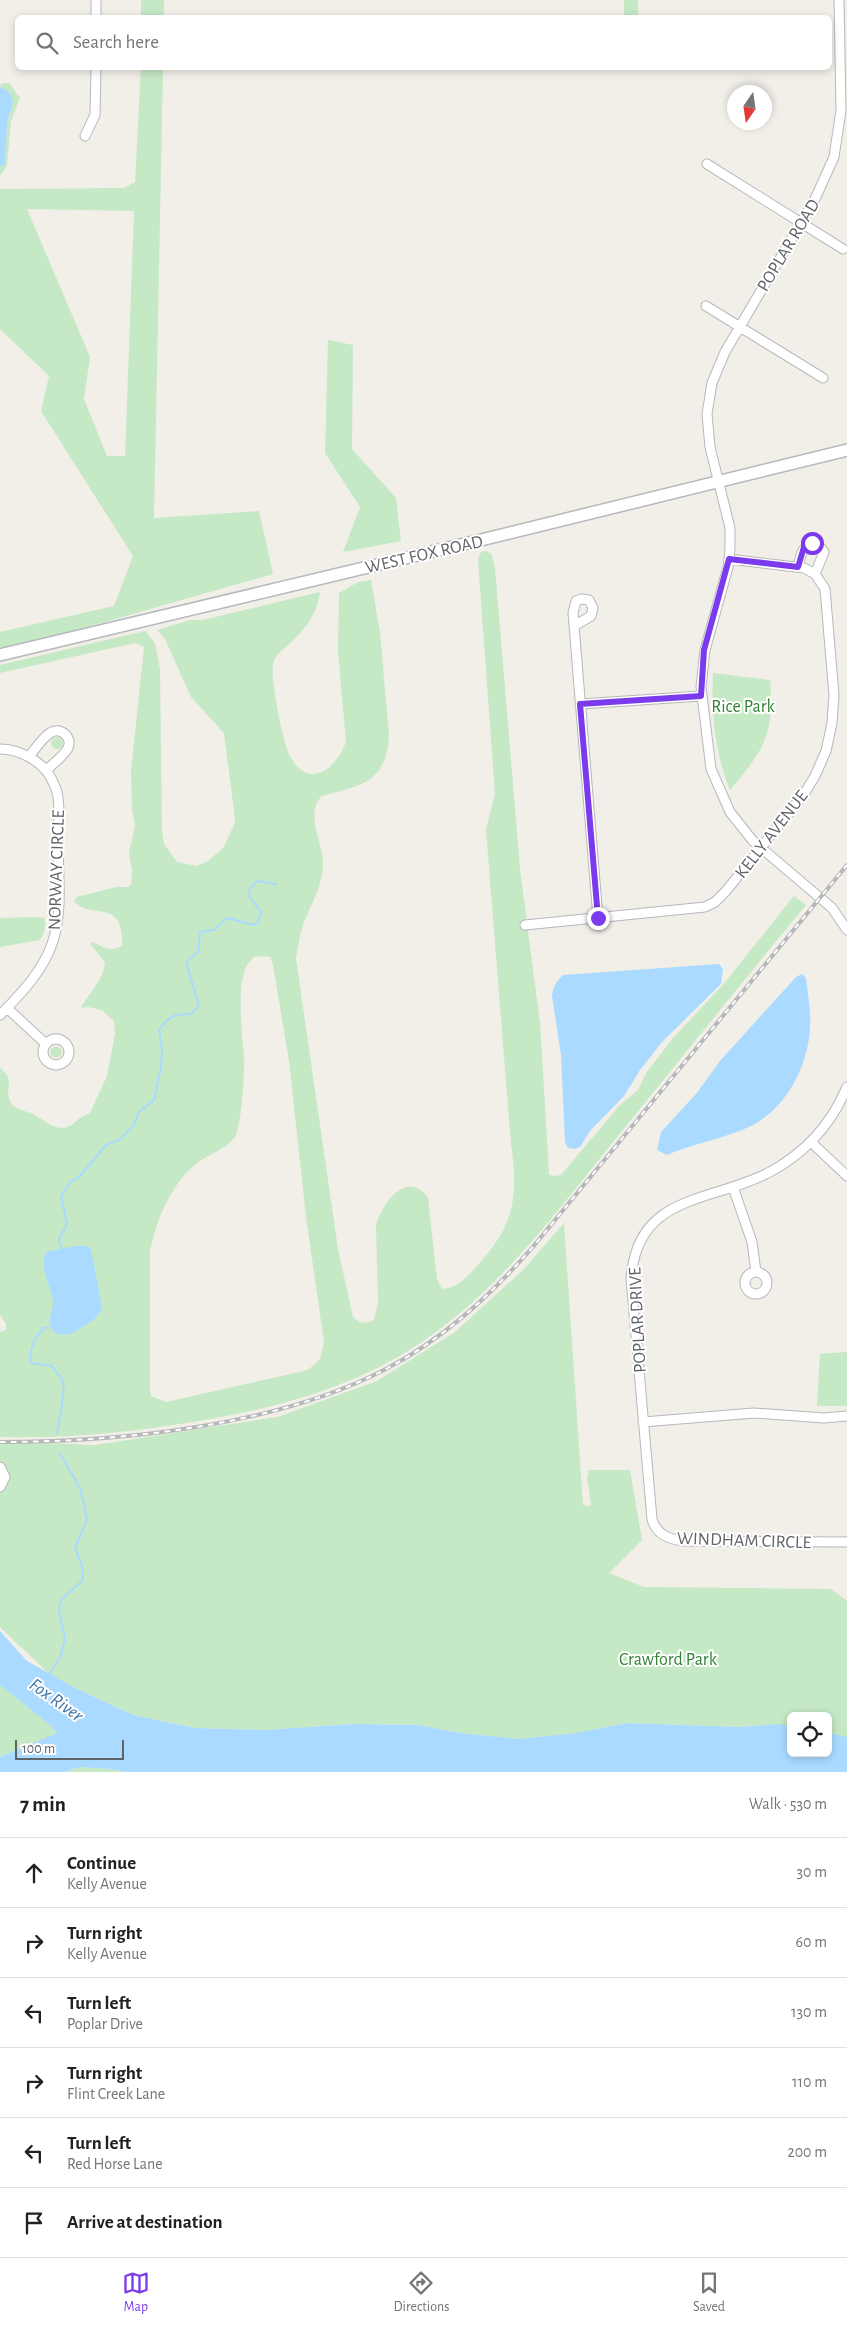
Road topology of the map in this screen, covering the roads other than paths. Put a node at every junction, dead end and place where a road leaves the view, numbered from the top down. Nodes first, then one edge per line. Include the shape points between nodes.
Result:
1 (96, 0) edge
2 (839, 0) edge
3 (96, 15) edge
4 (834, 37) edge
5 (96, 70) edge
6 (84, 136) dead end
7 (707, 164) dead end
8 (801, 224) junction
9 (844, 249) dead end
10 (706, 306) dead end
11 (740, 325) junction
12 (823, 378) dead end
13 (847, 450) edge
14 (719, 481) junction
15 (729, 559) junction
16 (798, 567) junction
17 (815, 574) junction
18 (574, 626) dead end
19 (0, 655) edge
20 (701, 696) junction
21 (580, 704) junction
22 (0, 749) edge
23 (28, 757) junction
24 (46, 771) junction
25 (760, 848) junction
26 (598, 918) junction
27 (525, 925) dead end
28 (847, 930) edge
29 (3, 1012) edge
30 (46, 1044) dead end
31 (847, 1087) edge
32 (811, 1142) junction
33 (847, 1176) edge
34 (733, 1187) junction
35 (756, 1272) dead end
36 (847, 1416) edge
37 (643, 1422) junction
38 (0, 1467) edge
39 (0, 1487) edge
40 (652, 1519) joint
41 (847, 1542) edge

1 - 3 street
2 - 4 street, POPLAR ROAD
4 - 8 street, POPLAR ROAD via 841,110 834,157
5 - 6 street via 95,115
7 - 8 street
8 - 9 street
8 - 11 street, POPLAR ROAD
10 - 11 street
11 - 12 street
11 - 14 street, POPLAR ROAD via 712,382 707,414 710,447
13 - 14 street, WEST FOX ROAD
14 - 15 street via 730,528
14 - 19 street, WEST FOX ROAD
15 - 16 street
15 - 20 street via 704,650
16 - 17 street
16 - 17 street via 804,547 817,543 824,552
17 - 25 street, KELLY AVENUE via 827,595 834,695 830,738 804,794
18 - 21 street
20 - 21 street
20 - 25 street via 707,750 718,788 734,819
21 - 26 street
22 - 23 street, NORWAY CIRCLE
23 - 24 street, NORWAY CIRCLE
23 - 24 street via 51,732 58,730 65,734 69,740 68,748
24 - 29 street, NORWAY CIRCLE via 57,792 58,913 44,963
25 - 26 street, KELLY AVENUE via 726,891 705,907
25 - 28 street via 832,908
26 - 27 street, KELLY AVENUE
29 - 30 street
31 - 32 street, POPLAR DRIVE via 830,1120
32 - 33 street
32 - 34 street, POPLAR DRIVE via 768,1172
34 - 35 street via 752,1242
34 - 37 street, POPLAR DRIVE via 667,1211 648,1227 635,1253 632,1291
36 - 37 street via 824,1418 754,1413
37 - 40 street, POPLAR DRIVE
38 - 39 street via 6,1477
40 - 41 street, WINDHAM CIRCLE via 660,1533 683,1541

